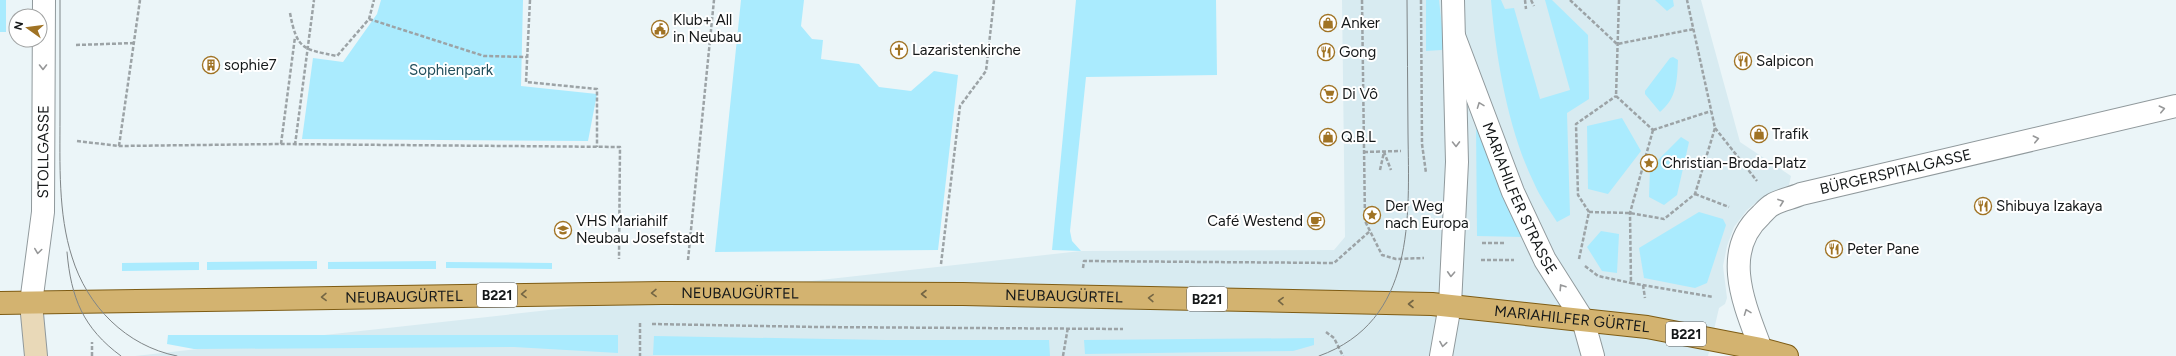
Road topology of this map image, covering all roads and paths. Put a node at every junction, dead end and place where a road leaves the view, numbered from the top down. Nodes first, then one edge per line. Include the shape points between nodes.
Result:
1 (44, 0) edge
2 (140, 0) edge
3 (314, 0) edge
4 (374, 0) edge
5 (530, 0) edge
6 (714, 0) edge
7 (994, 0) edge
8 (1362, 0) edge
9 (1453, 0) edge
10 (1526, 0) edge
11 (1531, 0) edge
12 (1570, 0) edge
13 (1619, 0) edge
14 (1687, 0) edge
15 (1534, 6) dead end
16 (1526, 9) dead end
17 (290, 13) dead end
18 (369, 19) junction
19 (1694, 29) junction
20 (1454, 36) junction
21 (295, 37) junction
22 (134, 43) junction
23 (1617, 44) junction
24 (76, 45) dead end
25 (307, 50) junction
26 (527, 57) junction
27 (1616, 96) junction
28 (2176, 106) edge
29 (1711, 111) junction
30 (1715, 128) junction
31 (1653, 130) junction
32 (77, 141) dead end
33 (281, 144) junction
34 (295, 145) junction
35 (119, 146) junction
36 (597, 147) junction
37 (1401, 151) dead end
38 (1364, 152) junction
39 (1384, 152) junction
40 (1380, 170) dead end
41 (1391, 170) dead end
42 (1757, 182) dead end
43 (1695, 194) junction
44 (1732, 208) dead end
45 (1588, 212) junction
46 (1630, 213) junction
47 (1370, 231) junction
48 (1452, 251) junction
49 (1540, 252) junction
50 (619, 259) dead end
51 (688, 260) dead end
52 (1084, 261) dead end
53 (1579, 261) junction
54 (941, 264) dead end
55 (1632, 283) junction
56 (1740, 288) junction
57 (0, 303) edge
58 (31, 303) junction
59 (1450, 305) junction
60 (1583, 320) junction
61 (640, 324) dead end
62 (1068, 329) dead end
63 (1334, 338) dead end
64 (92, 342) dead end
65 (1761, 349) junction
66 (36, 356) edge
67 (92, 356) edge
68 (1343, 356) edge
69 (1441, 356) edge
70 (1593, 356) edge
71 (1787, 356) edge

1 -> 58 street, STOLLGASSE via 43,212
2 - 22 path
3 - 25 path
4 - 18 path
5 - 26 path
6 - 51 path
7 - 54 path via 986,71 960,106
8 - 38 path
9 - 20 street, MARIAHILFER STRASSE
10 - 16 path
11 - 15 path
12 - 23 path
13 - 23 path
14 - 19 path
17 - 21 path
18 - 25 path via 337,56
18 - 26 path via 484,56
19 - 23 path
19 - 29 path
20 -> 48 street, MARIAHILFER STRASSE via 1457,162
49 -> 20 street, MARIAHILFER STRASSE via 1513,192
21 - 25 path
21 - 33 path
22 - 24 path
22 - 35 path
23 - 27 path
25 - 34 path
26 - 36 path via 526,82 597,89
27 - 31 path
27 - 45 path via 1576,124 1578,195
56 -> 28 street, BÜRGERSPITALGASSE via 1737,264 1742,240 1753,222 1772,205 1801,194
29 - 30 path
29 - 31 path
30 - 42 path
30 - 43 path
31 - 46 path
32 - 35 path
33 - 34 path
33 - 35 path
34 - 36 path
36 - 50 path via 620,147
37 - 39 path
38 - 39 path
38 - 47 path via 1365,221
39 - 40 path
39 - 41 path
43 - 44 path
43 - 46 path via 1664,218
45 - 46 path
45 - 53 path
46 - 55 path
47 - 48 path via 1382,255 1396,259
47 - 52 path via 1334,263
48 - 49 path
48 - 49 path
48 -> 59 street, MARIAHILFER STRASSE
49 - 53 path
60 -> 49 street, MARIAHILFER STRASSE
53 - 55 path via 1598,276
55 - 56 path via 1714,297
65 -> 56 street, BÜRGERSPITALGASSE
57 - 58 main road, NEUBAUGÜRTEL / B221
59 -> 58 main road, NEUBAUGÜRTEL / B221 via 1060,295 662,292
58 - 66 main road
59 - 60 main road, MARIAHILFER GÜRTEL / B221
59 -> 69 street, MARIAHILFER STRASSE
60 - 65 main road, MARIAHILFER GÜRTEL / B221 via 1647,327
60 - 70 street, MARIAHILFER STRASSE
61 - 62 path
63 - 68 path
64 - 67 path
65 - 71 main road, MARIAHILFER GÜRTEL / B221

